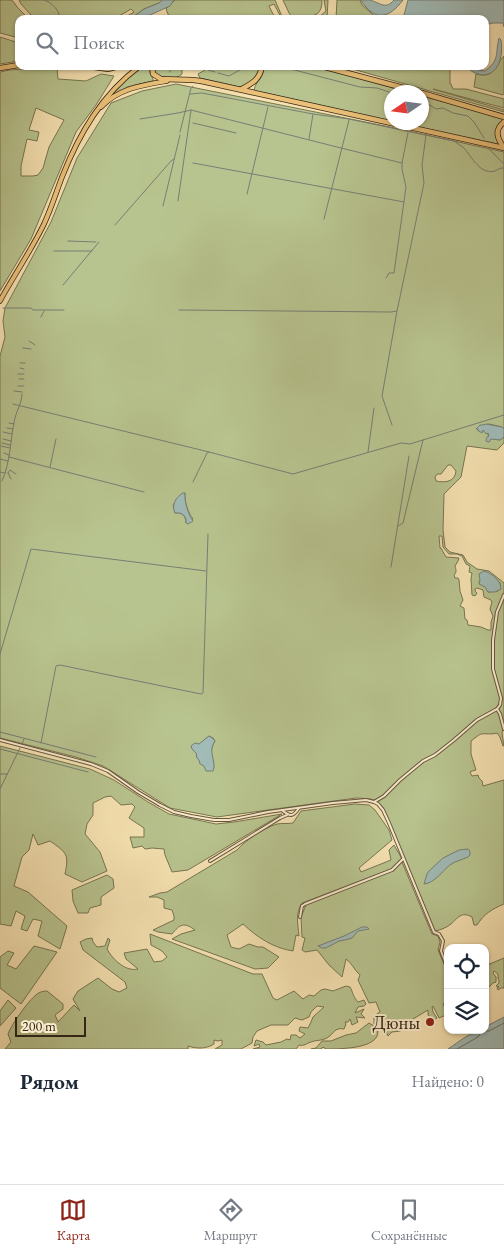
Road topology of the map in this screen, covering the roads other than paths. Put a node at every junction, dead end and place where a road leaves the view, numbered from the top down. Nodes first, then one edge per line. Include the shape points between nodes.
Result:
1 (15, 66) edge
2 (0, 68) edge
3 (135, 70) edge
4 (152, 70) edge
5 (261, 70) edge
6 (336, 70) edge
7 (171, 80) junction
8 (391, 85) edge
9 (242, 89) junction
10 (429, 96) edge
11 (504, 117) edge
12 (91, 118) junction
13 (504, 122) edge
14 (504, 148) edge
15 (0, 301) edge
16 (504, 595) edge
17 (497, 709) junction
18 (504, 729) edge
19 (0, 740) edge
20 (374, 802) junction
21 (299, 808) junction
22 (282, 810) junction
23 (287, 815) junction
24 (403, 859) junction
25 (210, 861) dead end
26 (300, 917) dead end
27 (444, 959) edge

1 - 2 highway
3 - 12 main road via 115,88
4 - 7 highway via 161,80
5 - 9 highway via 256,81
6 - 8 highway
7 - 9 highway via 193,80
7 - 12 main road via 122,92 107,101
9 - 14 highway
10 - 11 highway
12 - 15 main road via 73,150 32,247
13 - 14 highway via 497,132
16 - 17 street via 496,612 493,632 493,669 501,702
17 - 18 street
17 - 20 street via 473,723
19 - 22 street via 92,764 177,813 229,820
20 - 21 street via 345,801
20 - 24 street via 383,810
21 - 22 street
21 - 23 street via 296,814
22 - 23 street
23 - 25 street
24 - 26 street via 392,870 305,904
24 - 27 street via 434,932 443,941 441,951

